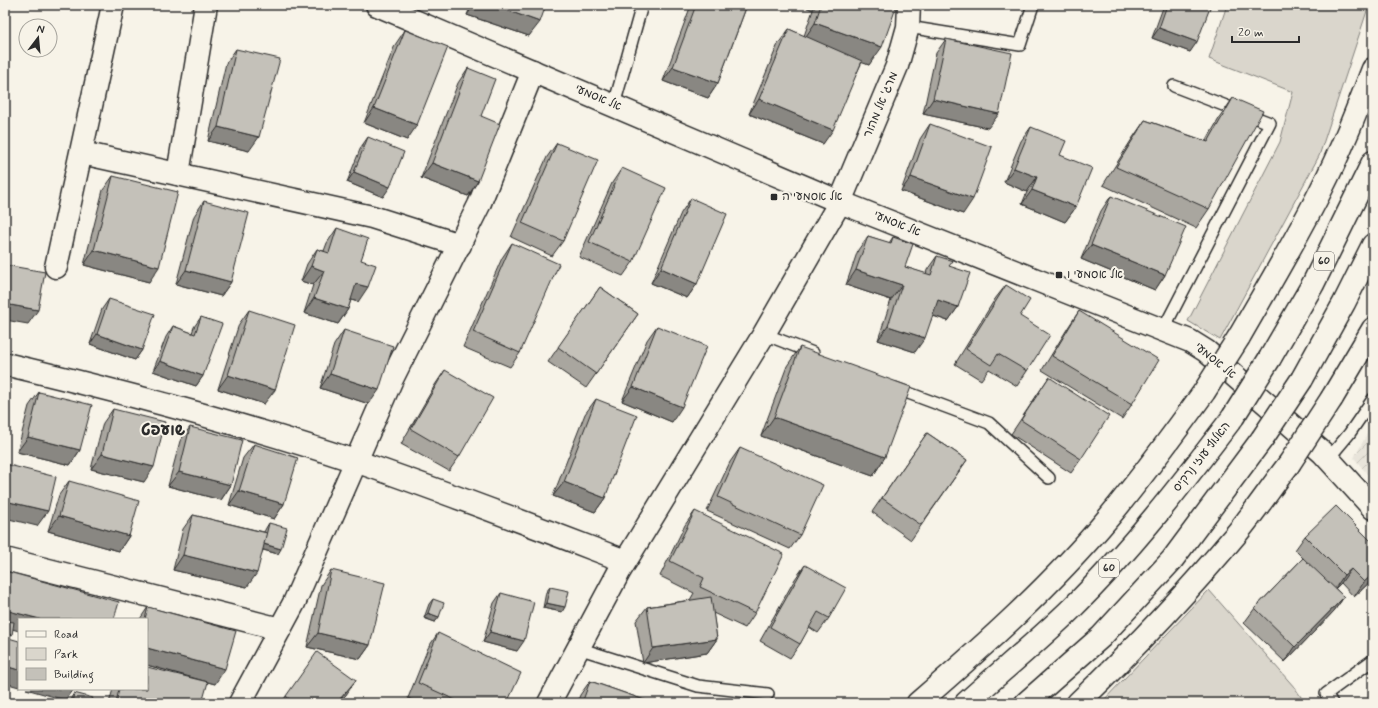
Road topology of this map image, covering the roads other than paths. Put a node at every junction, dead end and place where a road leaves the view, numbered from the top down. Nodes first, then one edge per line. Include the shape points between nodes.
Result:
1 (113, 5) edge
2 (206, 5) edge
3 (377, 5) edge
4 (642, 5) edge
5 (910, 5) edge
6 (1033, 5) edge
7 (908, 27) junction
8 (1373, 69) edge
9 (533, 71) junction
10 (1174, 86) dead end
11 (614, 106) junction
12 (82, 153) junction
13 (1373, 162) edge
14 (178, 174) junction
15 (840, 202) junction
16 (460, 244) junction
17 (1373, 245) edge
18 (56, 267) dead end
19 (1373, 329) edge
20 (1163, 330) junction
21 (764, 334) junction
22 (821, 356) edge
23 (5, 364) edge
24 (884, 383) edge
25 (1373, 399) edge
26 (1328, 459) junction
27 (355, 462) junction
28 (1049, 478) dead end
29 (1373, 508) edge
30 (5, 559) edge
31 (625, 561) junction
32 (280, 629) junction
33 (578, 648) junction
34 (1373, 660) edge
35 (768, 694) dead end
36 (240, 703) edge
37 (549, 703) edge
38 (918, 703) edge
39 (966, 703) edge
40 (1026, 703) edge
41 (1078, 703) edge
42 (1332, 703) edge

1 - 12 main road
2 - 14 main road
3 - 9 main road, אל אסמעי
4 - 11 lane
5 - 7 main road, מרג' אל מהור
6 - 7 lane via 1020,45
7 - 15 main road, מרג' אל מהור via 897,66
8 - 38 main road, bridge via 1322,189 1281,266 1204,392 1161,452 1113,512 1048,584 983,647
9 - 11 main road, אל אסמעי
9 - 16 main road via 479,205
10 - 20 lane via 1270,123
11 - 15 main road, אל אסמעי
12 - 14 main road
12 - 18 main road
13 - 39 main road, האלוף עוזי נרקיס / 60, bridge via 1313,284 1233,417 1190,474 1131,544 1070,610
14 - 16 main road via 372,217
15 - 20 main road, אל אסמעי
15 - 21 main road, מרג' אל מהור
16 - 27 main road via 391,382
17 - 40 main road, bridge via 1302,379 1262,439 1172,560 1101,637
19 - 41 main road, bridge via 1289,464 1239,531 1196,581
20 - 26 main road, אל אסמעי via 1206,351
21 - 22 lane
21 - 31 main road, מרג' אל מהור
23 - 27 main road via 116,391
24 - 28 lane via 989,423
25 - 26 lane
26 - 29 main road, אל אסמעי
27 - 31 main road via 475,503
27 - 32 main road via 294,603
30 - 32 main road
31 - 33 main road, מרג' אל מהור
32 - 36 main road
33 - 35 lane via 698,686
33 - 37 main road, מרג' אל מהור
34 - 42 lane via 1326,694

